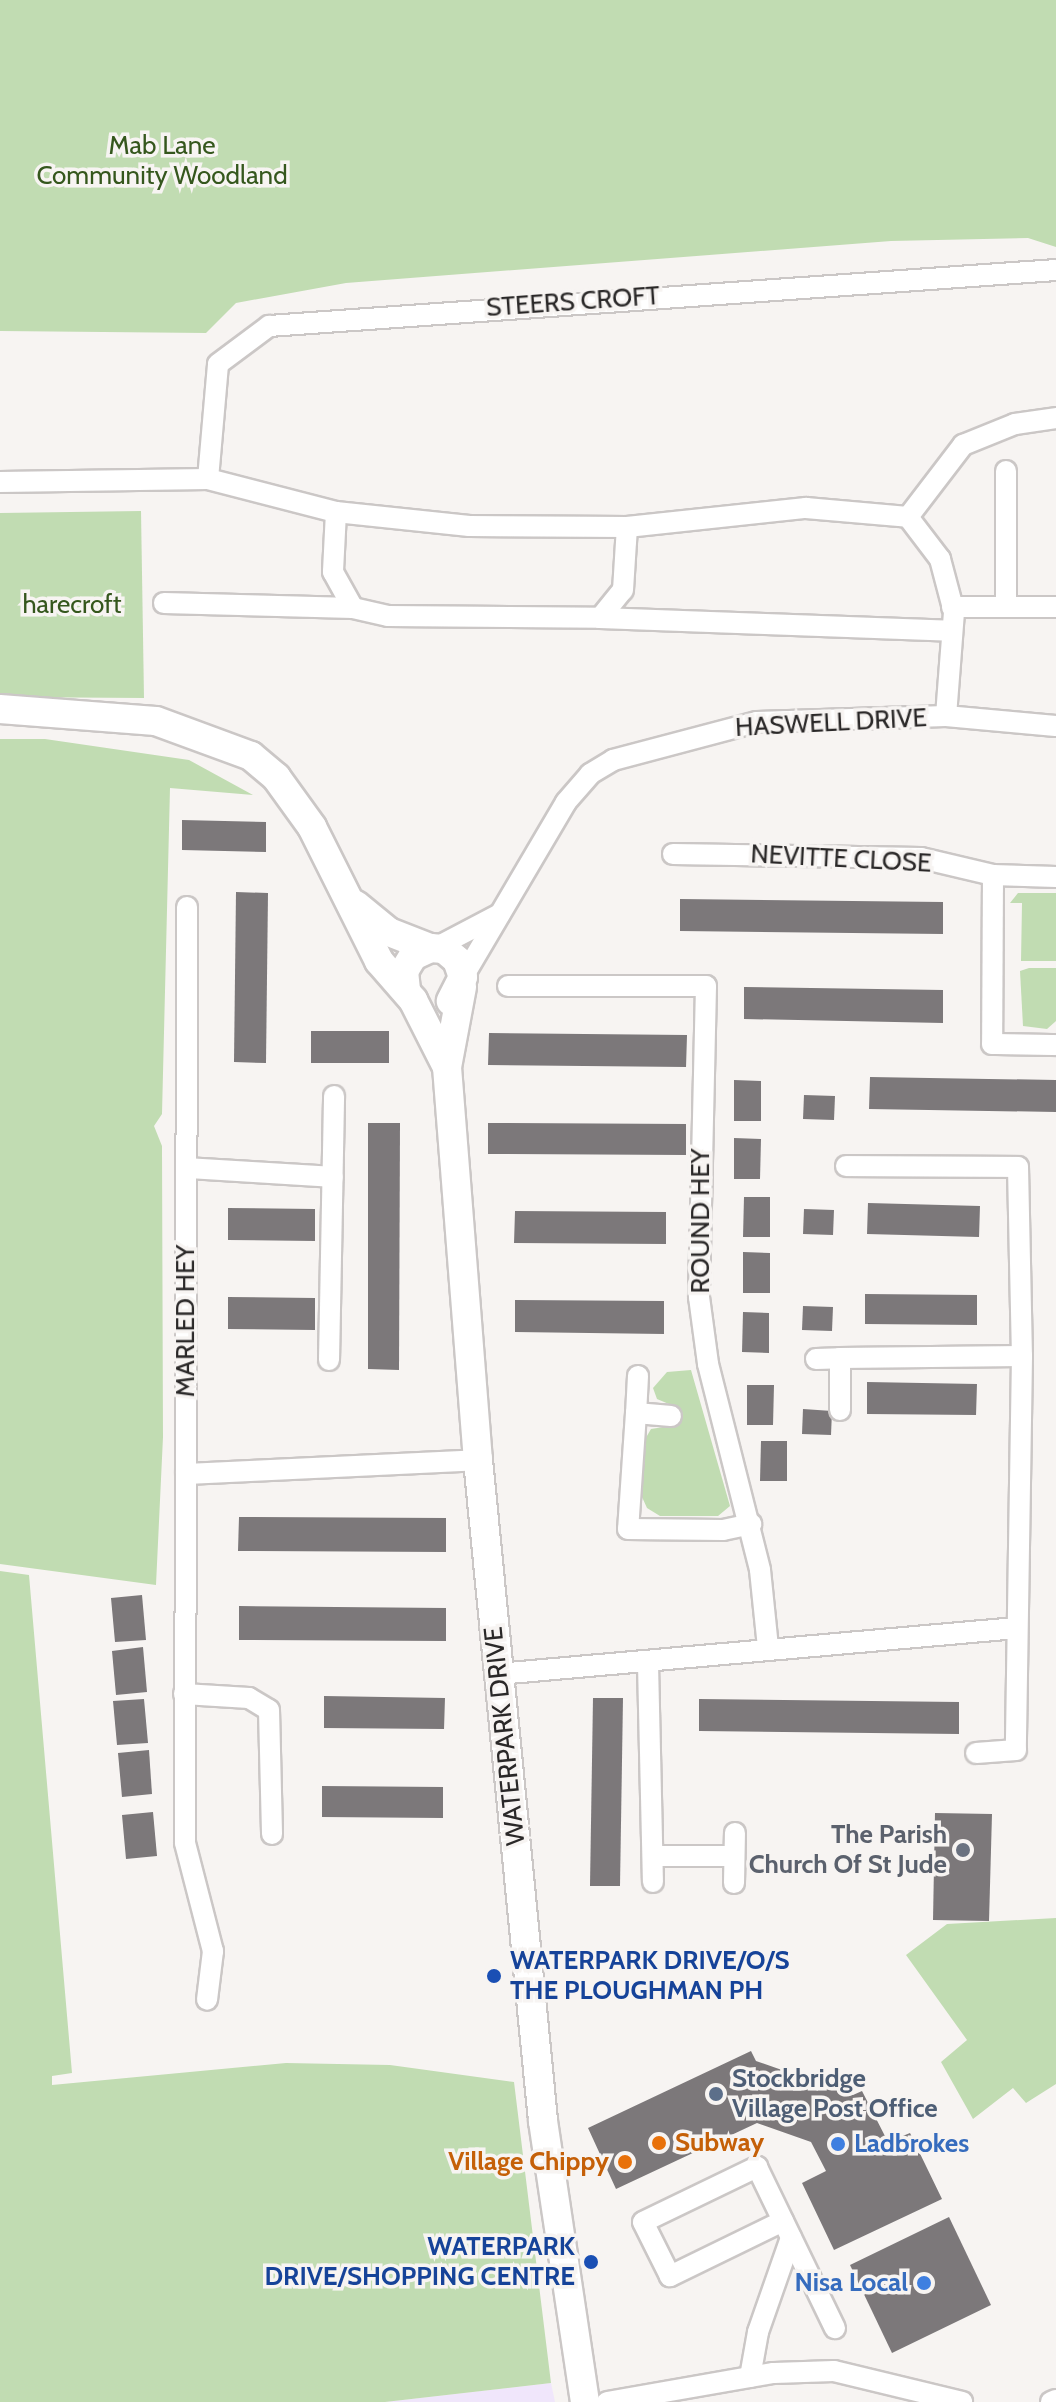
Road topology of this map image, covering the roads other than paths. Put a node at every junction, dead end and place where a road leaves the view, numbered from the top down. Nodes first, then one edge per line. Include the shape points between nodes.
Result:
1 (1056, 270) edge
2 (1056, 418) edge
3 (1006, 471) dead end
4 (208, 479) junction
5 (0, 482) edge
6 (336, 512) junction
7 (908, 517) junction
8 (627, 527) junction
9 (164, 603) dead end
10 (1006, 605) junction
11 (952, 607) junction
12 (1056, 607) edge
13 (353, 608) junction
14 (600, 618) junction
15 (951, 631) junction
16 (0, 709) edge
17 (946, 716) junction
18 (1056, 726) edge
19 (673, 854) dead end
20 (993, 875) junction
21 (1056, 877) edge
22 (352, 902) junction
23 (187, 907) dead end
24 (500, 914) junction
25 (432, 948) junction
26 (462, 982) junction
27 (508, 986) dead end
28 (410, 995) junction
29 (1056, 1045) edge
30 (447, 1067) junction
31 (334, 1096) dead end
32 (846, 1166) dead end
33 (187, 1168) junction
34 (333, 1177) junction
35 (1022, 1356) junction
36 (840, 1358) junction
37 (816, 1359) dead end
38 (329, 1360) dead end
39 (638, 1376) dead end
40 (840, 1410) dead end
41 (636, 1413) junction
42 (671, 1416) dead end
43 (478, 1460) junction
44 (186, 1474) junction
45 (751, 1524) junction
46 (1017, 1628) junction
47 (768, 1647) junction
48 (648, 1664) junction
49 (498, 1674) junction
50 (184, 1694) junction
51 (976, 1753) dead end
52 (735, 1833) dead end
53 (272, 1834) dead end
54 (653, 1856) junction
55 (734, 1856) junction
56 (653, 1882) dead end
57 (734, 1883) dead end
58 (207, 2000) dead end
59 (787, 2230) junction
60 (835, 2328) dead end
61 (750, 2377) junction
62 (711, 2393) edge
63 (585, 2402) edge
64 (607, 2402) edge
65 (962, 2402) edge

1 - 4 street, STEERS CROFT via 269,326 218,364
2 - 7 street via 1015,424 963,445
3 - 10 street
4 - 5 street
4 - 6 street
6 - 8 street via 469,526
6 - 13 street via 333,572
7 - 8 street via 806,508
7 - 11 street via 940,559
8 - 14 street via 623,590
9 - 13 street
10 - 11 street
10 - 12 street
11 - 15 street
13 - 14 street via 388,616
14 - 15 street
15 - 17 street
16 - 22 street, WATERPARK DRIVE via 156,721 251,756 295,801
17 - 18 street, HASWELL DRIVE
17 - 24 street, HASWELL DRIVE via 757,722 613,760 577,786
19 - 20 street, NEVITTE CLOSE via 921,858
20 - 21 street, NEVITTE CLOSE
20 - 29 street via 992,1044
22 - 25 street, WATERPARK DRIVE via 389,932
22 - 28 street, WATERPARK DRIVE via 379,961
23 - 33 street, MARLED HEY
24 - 25 street
24 - 26 street, HASWELL DRIVE
25 - 26 street, WATERPARK DRIVE via 451,954
25 - 28 street via 407,963
26 - 28 street via 441,1006
26 - 30 street, WATERPARK DRIVE
27 - 45 street, ROUND HEY via 706,986 699,1297 708,1364
28 - 30 street, WATERPARK DRIVE
30 - 43 street, WATERPARK DRIVE
31 - 34 street
32 - 35 street via 1018,1167
33 - 34 street
33 - 44 street, MARLED HEY
34 - 38 street
35 - 36 street
35 - 46 street
36 - 37 street
36 - 40 street
39 - 41 street
41 - 42 street
41 - 45 street via 628,1529 723,1530
43 - 44 street
43 - 49 street, WATERPARK DRIVE
44 - 50 street, MARLED HEY
45 - 47 street, ROUND HEY
46 - 47 street
46 - 51 street via 1016,1750
47 - 48 street
48 - 49 street
48 - 54 street
49 - 63 street, WATERPARK DRIVE via 543,2121
50 - 53 street via 249,1698 269,1710
50 - 58 street, MARLED HEY via 185,1843 213,1951
52 - 55 street
54 - 55 street
54 - 56 street
55 - 57 street
59 - 59 street via 670,2276 643,2222 757,2167
59 - 60 street
59 - 61 street
61 - 62 street
61 - 65 street via 834,2371
62 - 64 street

